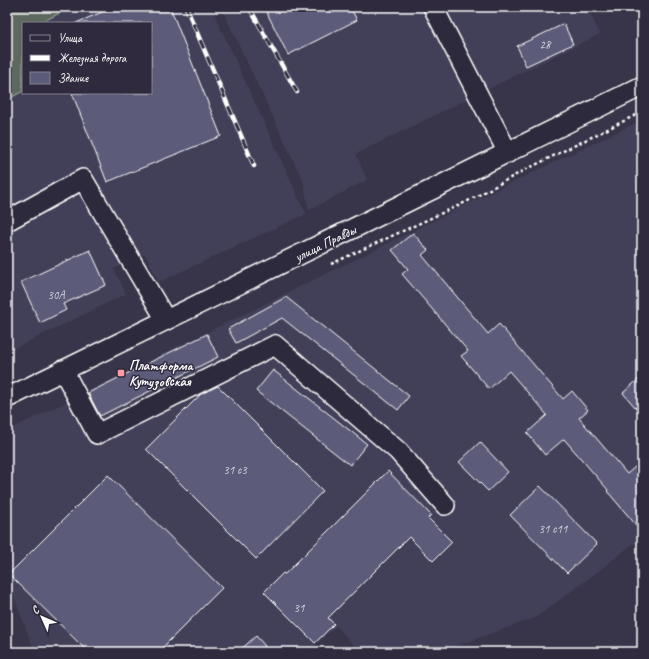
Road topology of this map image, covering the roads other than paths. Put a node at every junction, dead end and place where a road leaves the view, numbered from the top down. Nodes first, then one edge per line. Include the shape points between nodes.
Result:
1 (433, 7) edge
2 (642, 86) edge
3 (508, 153) junction
4 (7, 221) edge
5 (166, 320) junction
6 (63, 370) junction
7 (7, 398) edge
8 (445, 505) dead end

1 - 3 street
2 - 3 street, улица Правды
3 - 5 street, улица Правды
4 - 5 street via 83,178
5 - 6 street, улица Правды
6 - 7 street, улица Правды
6 - 8 street via 97,434 275,345 398,451

